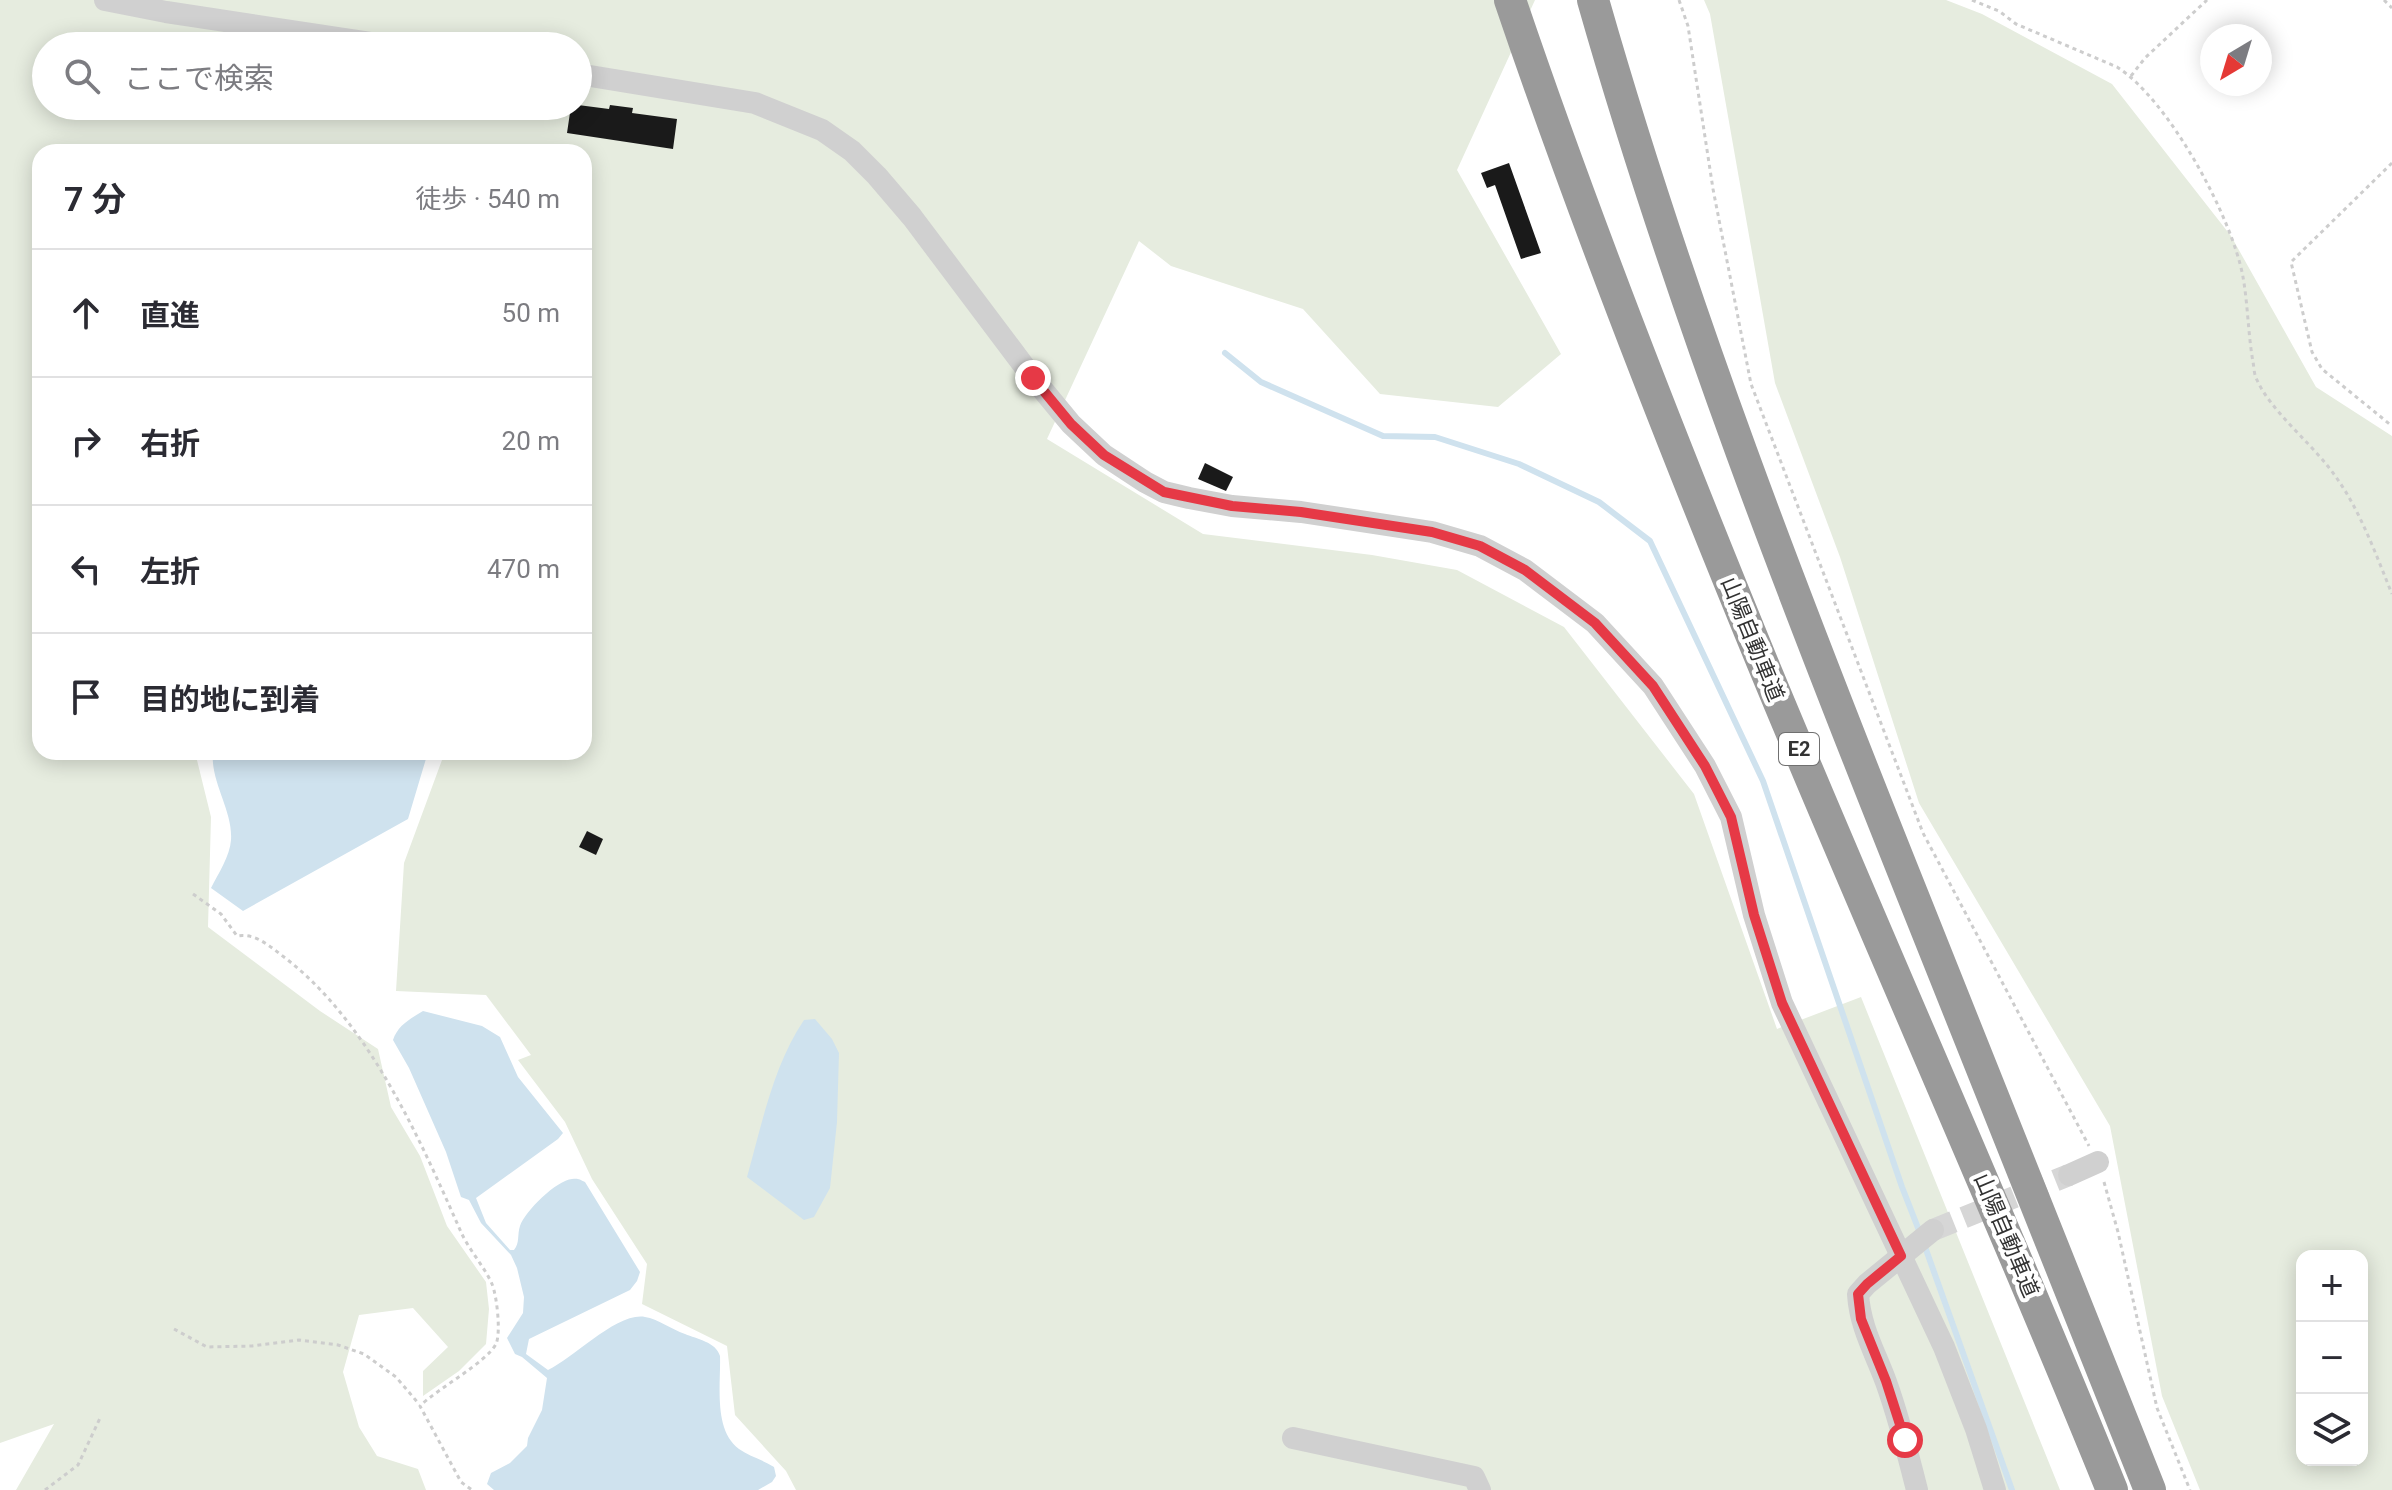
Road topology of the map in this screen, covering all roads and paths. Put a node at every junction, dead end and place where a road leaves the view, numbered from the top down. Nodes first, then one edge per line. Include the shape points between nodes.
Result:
1 (105, 0) edge
2 (1510, 0) edge
3 (1593, 0) edge
4 (1679, 0) edge
5 (1972, 0) edge
6 (2207, 0) edge
7 (2384, 0) edge
8 (2392, 8) edge
9 (298, 32) edge
10 (592, 76) edge
11 (2131, 76) junction
12 (2392, 163) edge
13 (2392, 426) edge
14 (2392, 594) edge
15 (193, 894) dead end
16 (2098, 1162) junction
17 (2069, 1175) tunnel mouth
18 (1933, 1230) tunnel mouth
19 (1901, 1256) junction
20 (174, 1329) dead end
21 (420, 1406) junction
22 (101, 1416) dead end
23 (1293, 1438) dead end
24 (1477, 1484) edge
25 (45, 1490) edge
26 (472, 1490) edge
27 (1917, 1490) edge
28 (1995, 1490) edge
29 (2112, 1490) edge
30 (2150, 1490) edge
31 (2190, 1490) edge

1 - 9 street
2 - 29 highway, 山陽自動車道 / E2 via 1563,157 1735,595
3 - 30 highway, 山陽自動車道 / E2 via 1711,366 1803,620
4 - 16 path via 1688,26 1751,384 1923,833
5 - 11 path
6 - 11 path
7 - 8 path
10 - 19 street via 755,103 822,130 852,151 912,217 1071,424 1104,455 1145,482 1189,498 1417,529 1480,546 1525,570 1595,623 1653,686 1731,817 1782,1003
11 - 14 path via 2175,130 2226,220 2243,277 2256,379 2348,496
12 - 13 path via 2291,262 2312,352 2322,369
15 - 21 path via 221,914 237,936 265,943 298,967 346,1018 374,1059 492,1285 496,1344
16 - 17 street
16 - 31 path via 2157,1408
18 - 19 street
19 - 27 street via 1858,1294 1861,1319 1886,1381
19 - 28 street via 1944,1347
20 - 21 path via 207,1347 299,1340 338,1345 364,1354 396,1377
21 - 26 path via 461,1482
22 - 25 path via 78,1465
23 - 24 street

